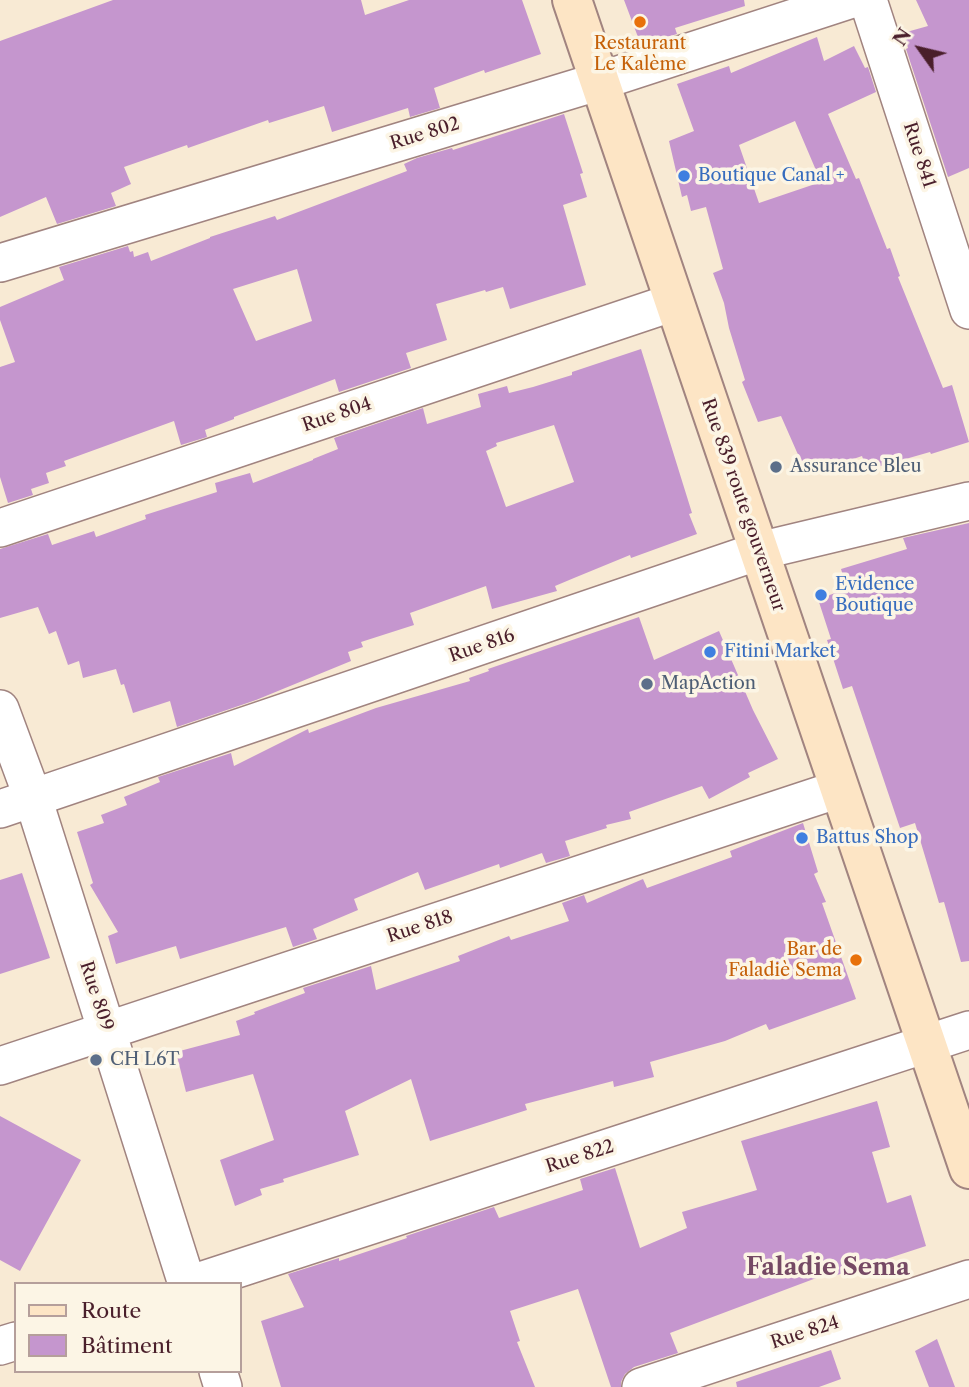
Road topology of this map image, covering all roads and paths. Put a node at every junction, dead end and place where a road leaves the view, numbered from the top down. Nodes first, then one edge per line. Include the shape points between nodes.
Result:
1 (572, 0) edge
2 (849, 0) edge
3 (868, 0) edge
4 (600, 80) junction
5 (954, 211) edge
6 (0, 263) edge
7 (674, 302) junction
8 (969, 310) edge
9 (969, 501) edge
10 (0, 528) edge
11 (759, 551) junction
12 (0, 709) edge
13 (839, 789) junction
14 (16, 804) edge
15 (107, 1030) junction
16 (969, 1030) edge
17 (927, 1044) junction
18 (0, 1066) edge
19 (969, 1169) edge
20 (969, 1279) edge
21 (188, 1282) edge
22 (195, 1282) edge
23 (641, 1387) edge

1 - 4 street, Rue 839 route gouverneur
2 - 4 street, Rue 802
3 - 5 street, Rue 841
4 - 6 street, Rue 802
4 - 7 street, Rue 839 route gouverneur
5 - 8 street, Rue 841
7 - 10 street, Rue 804
7 - 11 street, Rue 839 route gouverneur
9 - 11 street, Rue 816
11 - 13 street, Rue 839 route gouverneur
11 - 14 street, Rue 816
12 - 14 street, Rue 809
13 - 15 street, Rue 818
13 - 17 street, Rue 839 route gouverneur
14 - 15 street, Rue 809
15 - 18 street, Rue 818
15 - 21 street, Rue 809
16 - 17 street, Rue 822
17 - 19 street, Rue 839 route gouverneur
17 - 22 street, Rue 822
20 - 23 street, Rue 824

